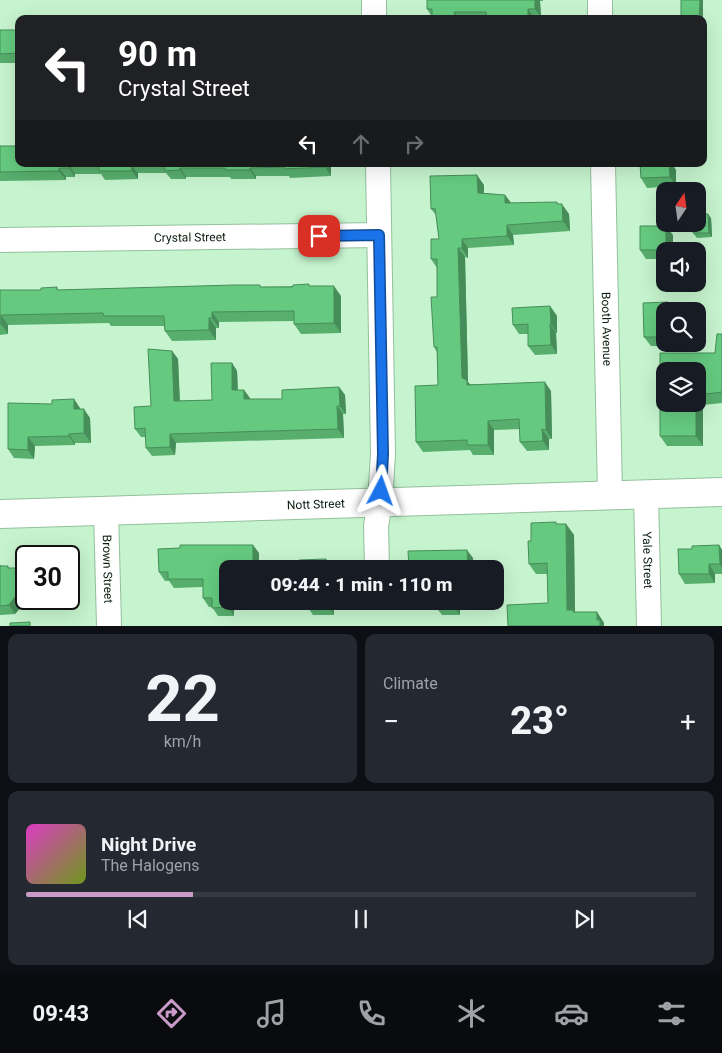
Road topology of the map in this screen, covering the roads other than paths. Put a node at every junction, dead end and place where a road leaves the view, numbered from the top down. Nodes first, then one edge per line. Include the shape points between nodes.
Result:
1 (374, 0) edge
2 (600, 0) edge
3 (374, 15) edge
4 (600, 15) edge
5 (378, 167) edge
6 (603, 167) edge
7 (379, 235) junction
8 (0, 240) edge
9 (722, 492) edge
10 (646, 494) junction
11 (610, 495) junction
12 (380, 502) junction
13 (106, 510) junction
14 (0, 514) edge
15 (377, 560) edge
16 (109, 626) edge
17 (649, 626) edge

1 - 3 street
2 - 4 street
5 - 7 street
6 - 11 street, Booth Avenue
7 - 8 street, Crystal Street
7 - 12 street via 383,454
9 - 10 street, Nott Street
10 - 11 street, Nott Street
10 - 17 street, Yale Street
11 - 12 street, Nott Street
12 - 13 street, Nott Street
12 - 15 street via 376,526
13 - 14 street, Nott Street
13 - 16 street, Brown Street

